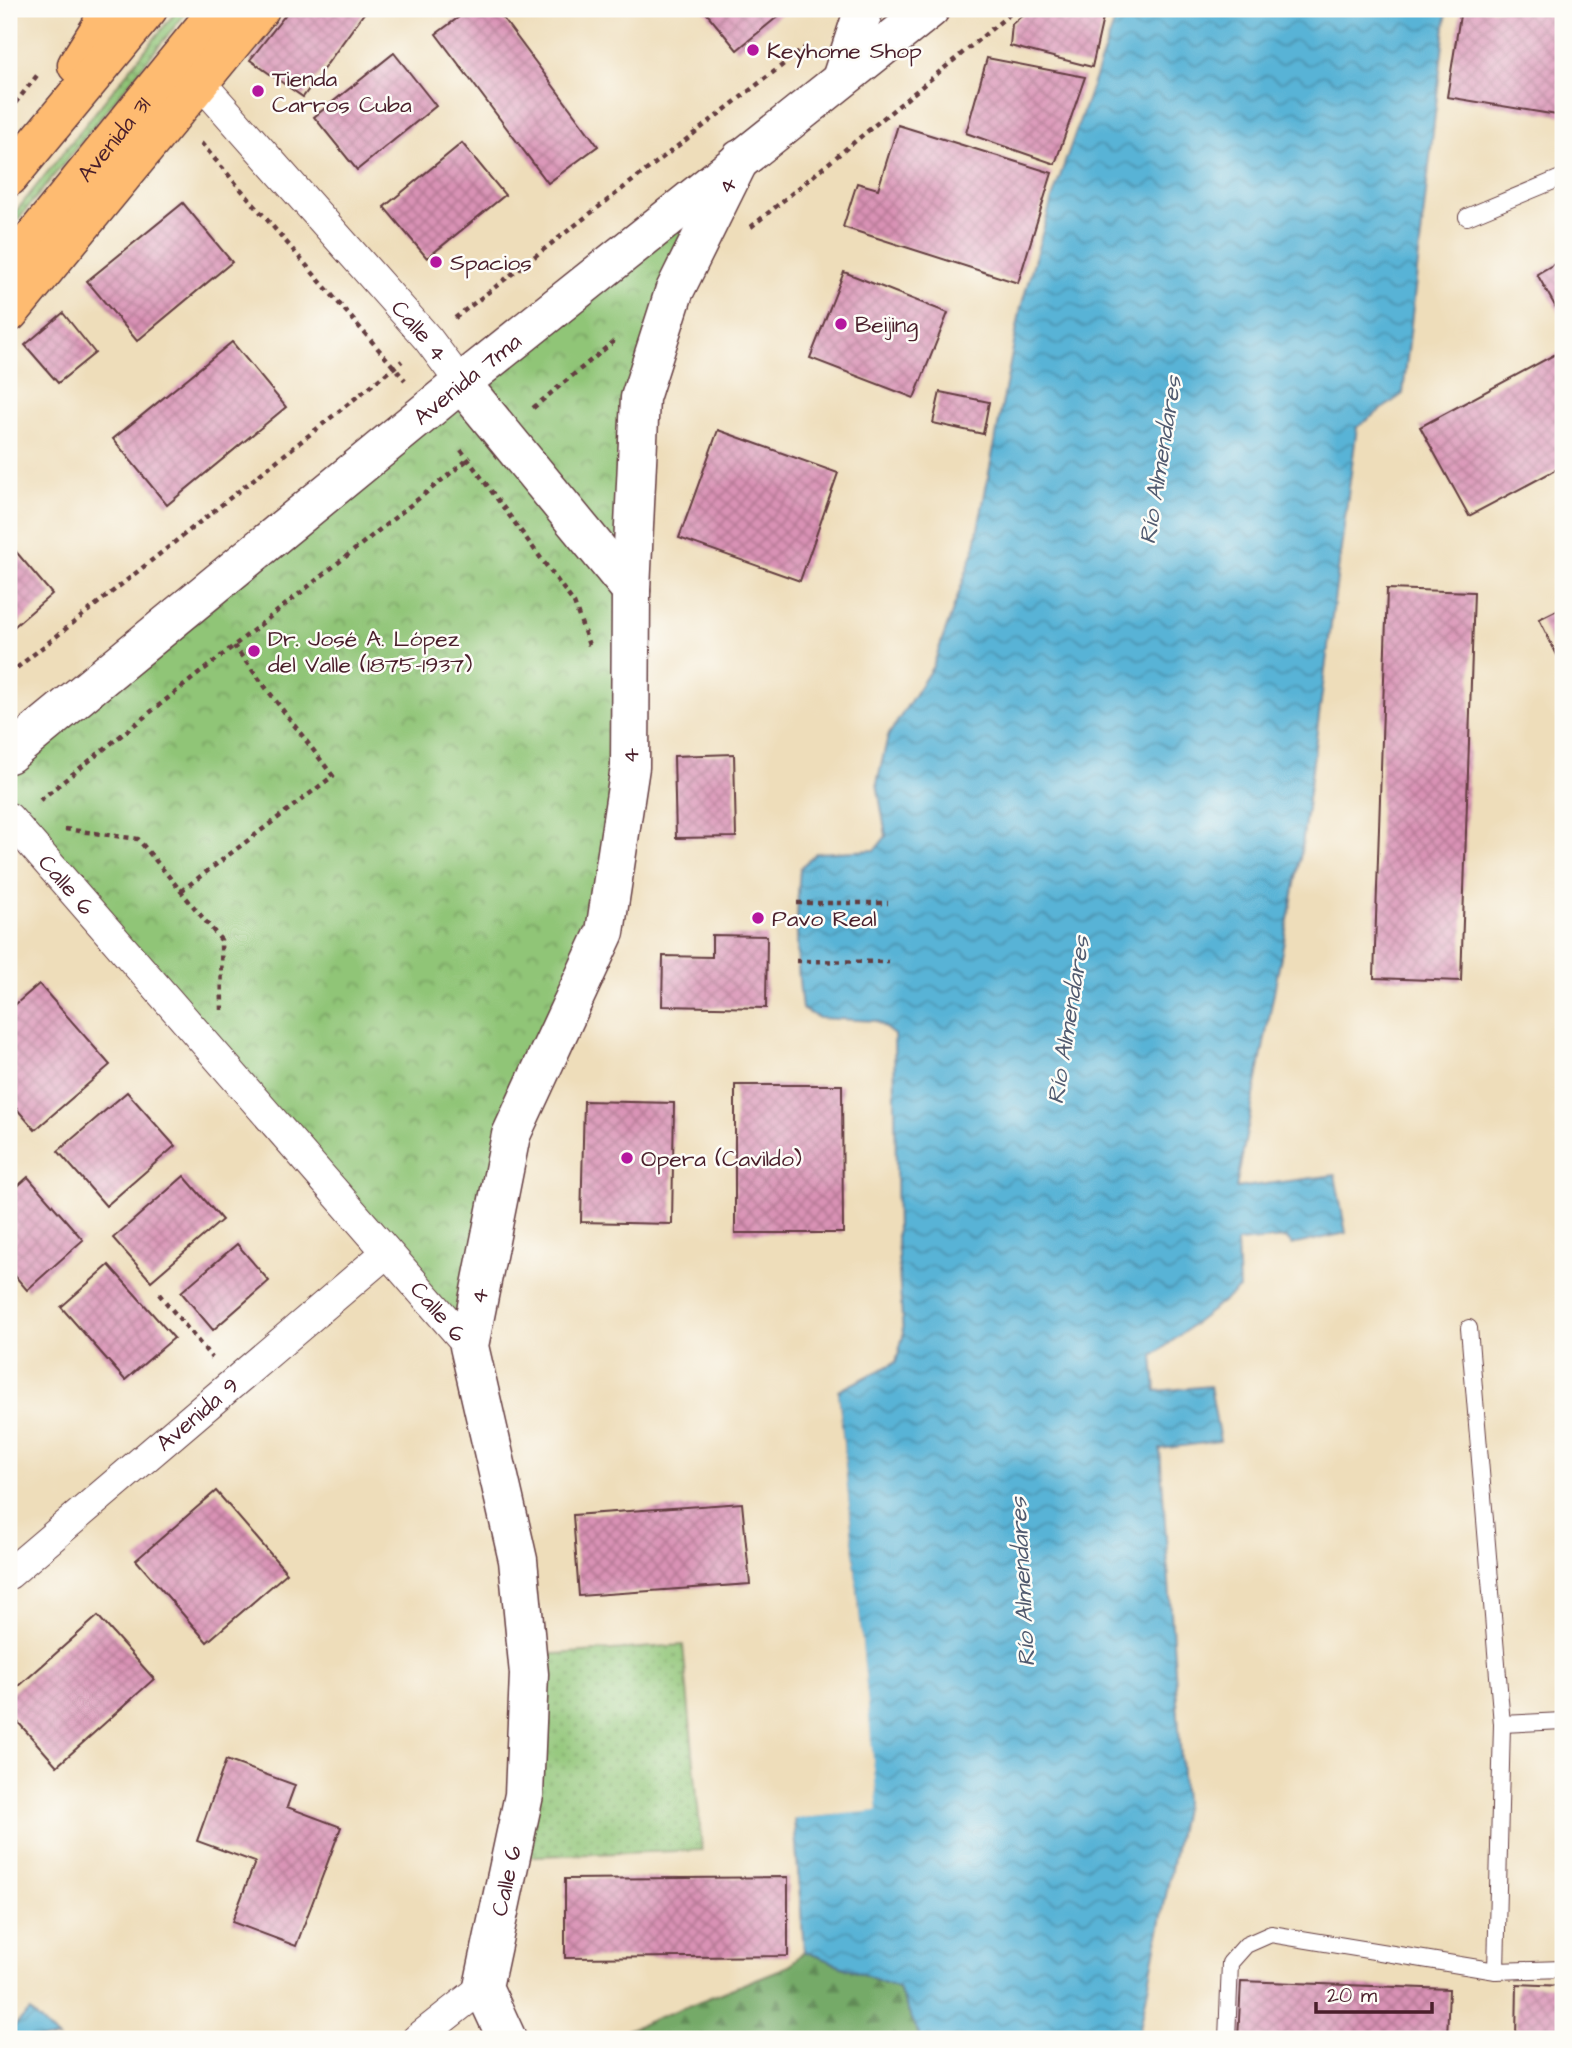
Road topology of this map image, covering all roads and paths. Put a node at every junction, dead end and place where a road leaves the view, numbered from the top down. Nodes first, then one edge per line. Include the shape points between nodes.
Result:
1 (108, 9) edge
2 (148, 9) edge
3 (219, 9) edge
4 (260, 9) edge
5 (864, 9) edge
6 (929, 9) edge
7 (811, 43) dead end
8 (841, 79) junction
9 (200, 82) junction
10 (199, 141) dead end
11 (740, 159) junction
12 (9, 176) edge
13 (1563, 177) edge
14 (1467, 217) dead end
15 (9, 268) edge
16 (9, 313) edge
17 (428, 339) junction
18 (394, 368) junction
19 (461, 383) junction
20 (429, 409) junction
21 (631, 590) junction
22 (234, 646) dead end
23 (590, 648) dead end
24 (9, 674) edge
25 (9, 754) edge
26 (10, 820) edge
27 (181, 891) junction
28 (797, 903) dead end
29 (888, 903) dead end
30 (796, 961) dead end
31 (889, 962) dead end
32 (224, 1066) junction
33 (386, 1253) junction
34 (159, 1294) dead end
35 (1469, 1328) dead end
36 (468, 1346) junction
37 (233, 1382) junction
38 (9, 1574) edge
39 (1563, 1721) edge
40 (1502, 1724) junction
41 (1563, 1969) edge
42 (1496, 1970) junction
43 (483, 1987) junction
44 (417, 2039) edge
45 (507, 2039) edge
46 (1227, 2039) edge

1 - 12 main road
2 - 12 main road
3 - 15 main road, Avenida 31
4 - 9 main road
5 - 8 street
6 - 8 street, Avenida 7ma
7 - 17 path
8 - 11 street, Avenida 7ma
9 - 16 main road
9 - 17 street, Calle 4
10 - 18 path
11 - 19 street, Avenida 7ma
11 - 21 street, 4 via 674,292 640,398
13 - 14 lane
17 - 18 path
17 - 19 street, Calle 4
18 - 20 path
18 - 24 path
19 - 20 street, Avenida 7ma
19 - 21 street, Calle 4
20 - 23 path via 574,603
20 - 25 street, Avenida 7ma
21 - 36 street, 4 via 630,767 605,932 511,1135
22 - 27 path via 333,776
26 - 27 path via 138,839
26 - 32 street, Calle 6
27 - 32 path via 221,940
28 - 29 path
30 - 31 path
32 - 33 street, Calle 6
33 - 36 street, Calle 6
33 - 37 street, Avenida 9
34 - 37 path
35 - 40 lane
36 - 43 street, Calle 6 via 518,1560 529,1674 524,1795
37 - 38 street, Avenida 9
39 - 40 lane
40 - 42 lane
41 - 42 lane
42 - 46 lane via 1271,1934 1246,1945 1230,1964
43 - 44 street
43 - 45 street

